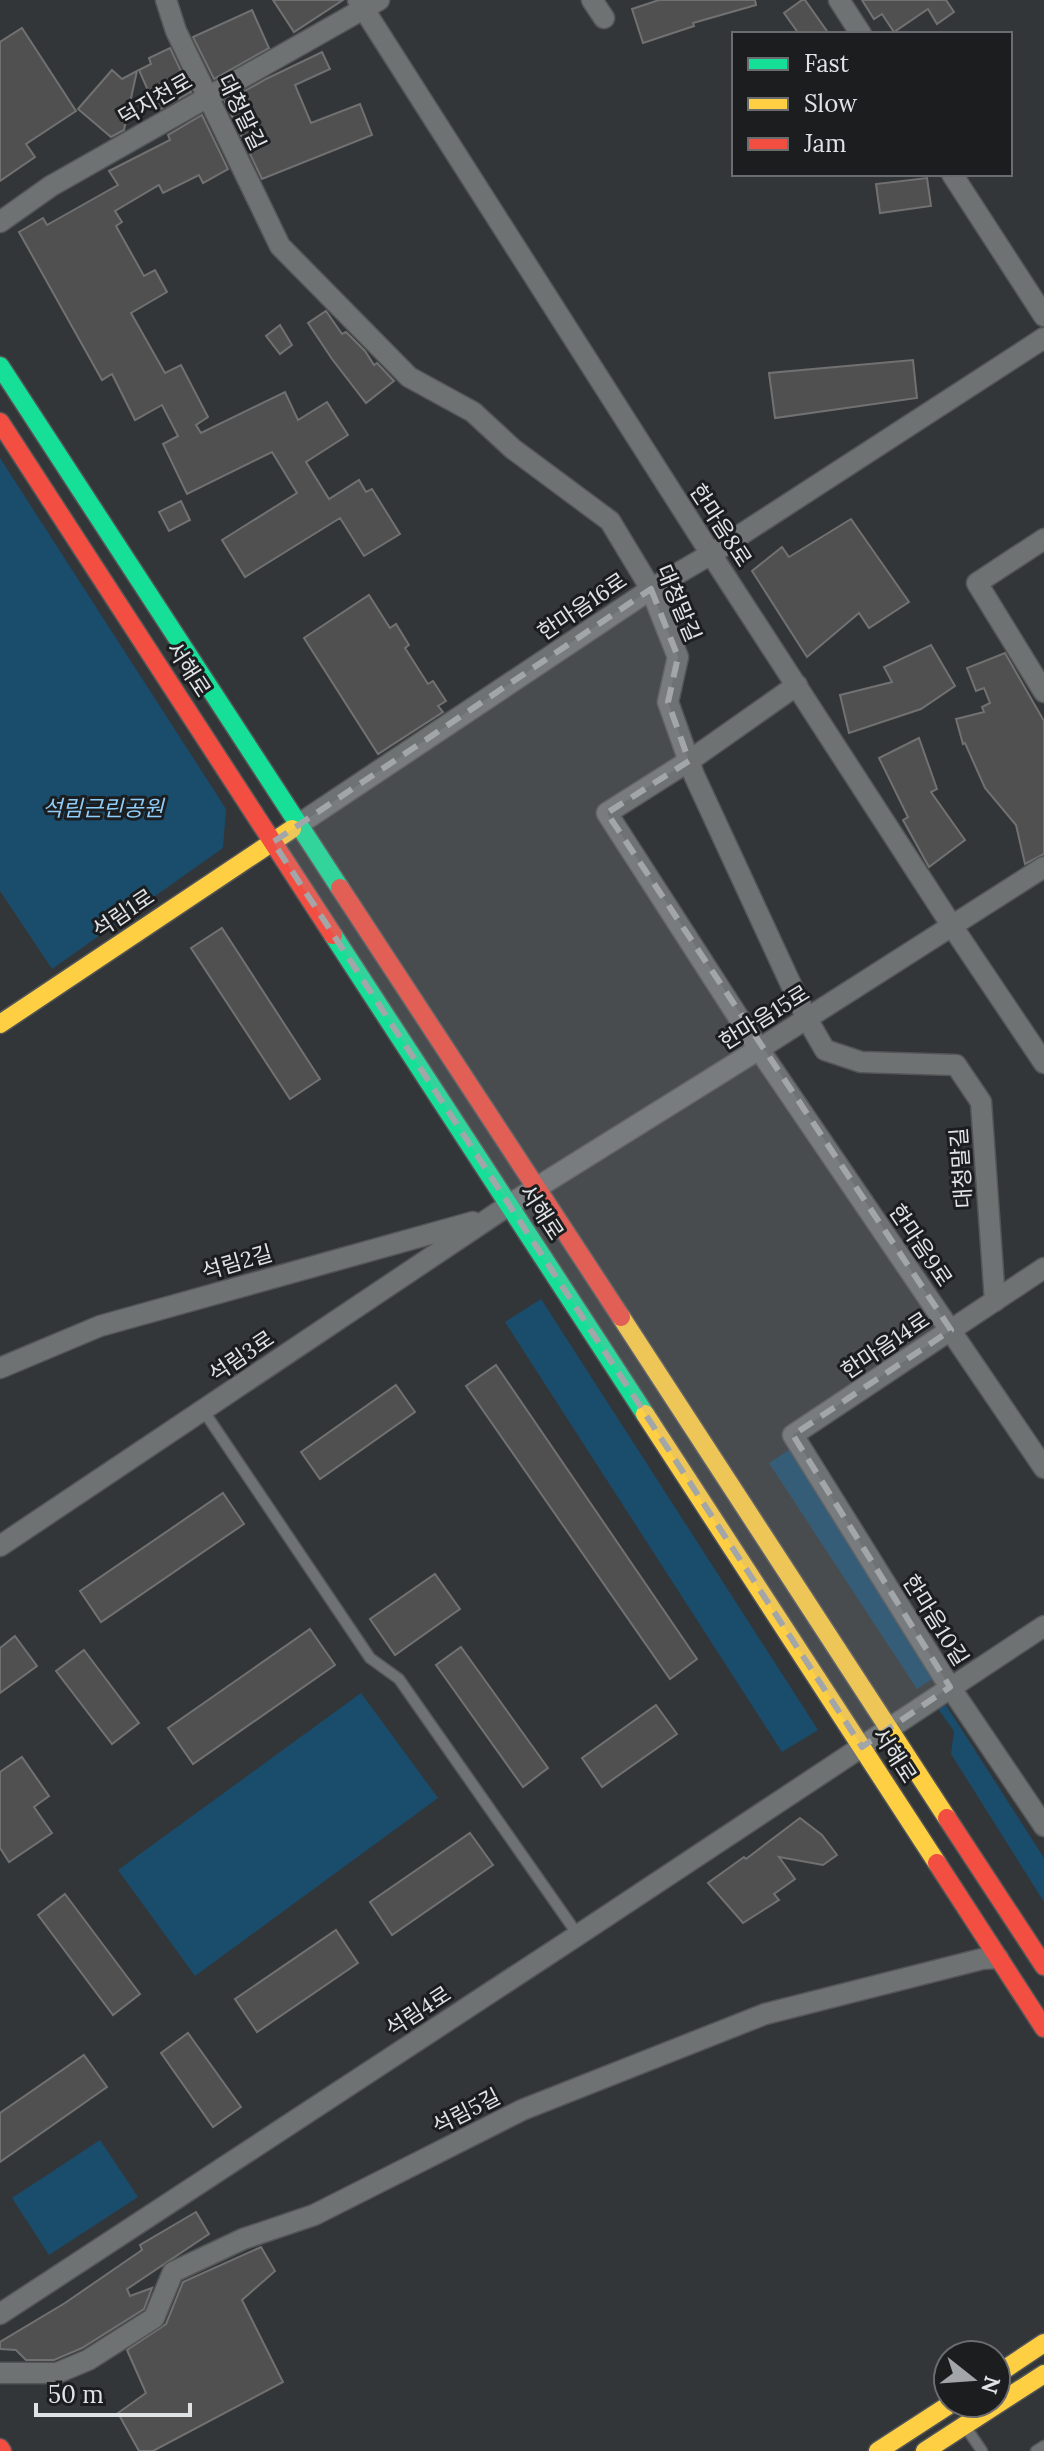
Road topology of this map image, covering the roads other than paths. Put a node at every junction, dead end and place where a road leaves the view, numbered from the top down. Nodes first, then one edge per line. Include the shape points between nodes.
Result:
1 (166, 0) edge
2 (592, 0) edge
3 (839, 0) edge
4 (367, 3) edge
5 (604, 18) dead end
6 (860, 32) edge
7 (208, 96) junction
8 (953, 176) edge
9 (0, 222) edge
10 (1044, 316) edge
11 (1044, 338) edge
12 (0, 366) edge
13 (0, 422) edge
14 (1044, 539) edge
15 (711, 554) junction
16 (651, 589) junction
17 (797, 685) junction
18 (1044, 692) edge
19 (689, 761) junction
20 (299, 824) junction
21 (273, 842) junction
22 (1044, 867) edge
23 (952, 926) junction
24 (807, 1019) junction
25 (0, 1024) edge
26 (759, 1049) junction
27 (1044, 1063) edge
28 (537, 1188) junction
29 (501, 1211) junction
30 (1044, 1268) edge
31 (995, 1301) junction
32 (951, 1330) junction
33 (0, 1368) edge
34 (203, 1410) junction
35 (793, 1435) joint
36 (1044, 1468) edge
37 (0, 1546) edge
38 (1044, 1626) edge
39 (950, 1687) junction
40 (889, 1729) junction
41 (862, 1747) junction
42 (1044, 1826) edge
43 (578, 1935) junction
44 (998, 1958) junction
45 (1044, 1966) edge
46 (1044, 2028) edge
47 (0, 2314) edge
48 (1044, 2343) edge
49 (1012, 2364) edge
50 (0, 2373) edge
51 (1044, 2374) edge
52 (932, 2416) edge
53 (961, 2419) edge
54 (965, 2425) junction
55 (1044, 2446) edge
56 (878, 2451) edge
57 (925, 2451) edge
58 (982, 2451) edge
59 (1036, 2451) edge

1 - 7 street, 대청말길
2 - 5 street
3 - 6 street
4 - 7 street, 덕지천로
4 - 15 street, 한마음8로
7 - 9 street, 덕지천로 via 51,186
7 - 16 street, 대청말길 via 280,246 409,377 473,412 513,449 610,521
8 - 10 street
11 - 15 street, 한마음16로
12 - 20 main road, 서해로
13 - 21 main road, 서해로
14 - 18 street via 977,583
15 - 16 street, 한마음16로
15 - 17 street, 한마음8로
16 - 19 street, 대청말길 via 678,657 668,702
16 - 20 street, 한마음16로
17 - 19 street
17 - 23 street, 한마음8로
19 - 24 street, 대청말길
19 - 26 street, 한마음9로 via 607,813
20 - 21 main road, 한마음16로
20 - 28 main road, 서해로
21 - 25 main road, 석림1로
21 - 29 main road, 서해로
22 - 23 street, 한마음15로
23 - 24 street, 한마음15로
23 - 27 street, 한마음8로
24 - 26 street, 한마음15로
24 - 31 street, 대청말길 via 825,1050 861,1062 956,1065 981,1102
26 - 28 street, 한마음15로
26 - 32 street, 한마음9로
28 - 29 street, 한마음15로
28 - 40 main road, 서해로
29 - 33 street, 석림2길 via 100,1326
29 - 34 street, 석림3로
29 - 41 main road, 서해로
30 - 31 street, 한마음14로
31 - 32 street, 한마음14로
32 - 35 street, 한마음14로
32 - 36 street, 한마음9로
34 - 37 street, 석림3로
34 - 43 lane via 370,1658 399,1679
35 - 39 street, 한마음10길
38 - 39 street, 석림4로
39 - 40 street, 석림4로
39 - 42 street, 한마음10길
40 - 41 street, 석림4로
40 - 45 main road, 서해로
41 - 43 street, 석림4로
41 - 44 main road, 서해로
43 - 47 street, 석림4로
44 - 46 main road, 서해로
44 - 50 street, 석림5길 via 765,2014 522,2110 314,2215 243,2239 173,2272 154,2318 88,2360 57,2373
48 - 49 main road
51 - 54 main road
52 - 56 main road
53 - 54 lane
54 - 57 main road
54 - 58 lane
55 - 59 lane

